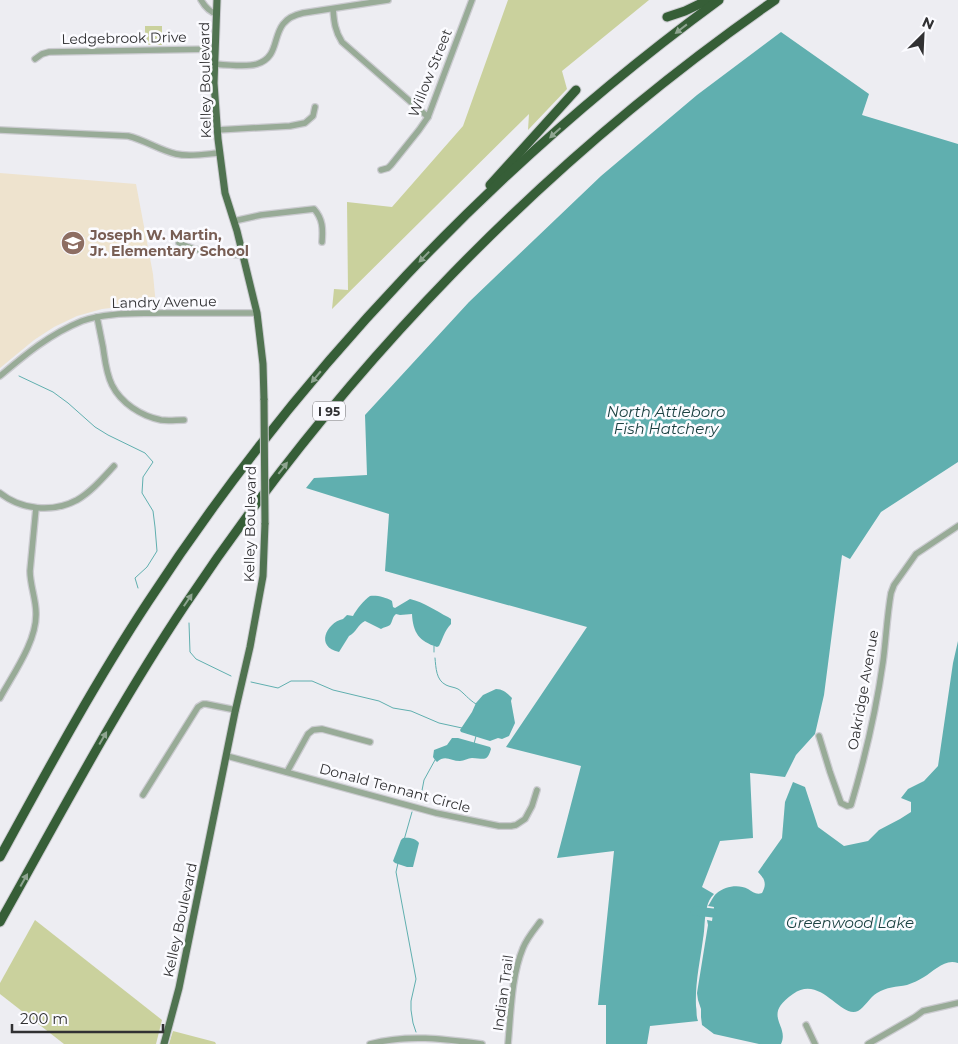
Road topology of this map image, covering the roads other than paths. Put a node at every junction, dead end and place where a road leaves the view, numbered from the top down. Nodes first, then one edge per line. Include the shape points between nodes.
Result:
1 (201, 0) edge
2 (217, 0) edge
3 (388, 0) edge
4 (472, 0) edge
5 (708, 0) edge
6 (719, 0) edge
7 (775, 0) edge
8 (333, 9) junction
9 (216, 14) junction
10 (667, 17) dead end
11 (215, 49) junction
12 (35, 60) dead end
13 (215, 64) junction
14 (576, 90) dead end
15 (315, 107) dead end
16 (428, 117) junction
17 (0, 130) edge
18 (217, 130) junction
19 (219, 153) junction
20 (381, 170) dead end
21 (234, 221) junction
22 (322, 242) dead end
23 (179, 243) dead end
24 (437, 244) junction
25 (243, 255) junction
26 (257, 313) junction
27 (96, 317) junction
28 (0, 376) edge
29 (184, 420) dead end
30 (114, 466) dead end
31 (0, 493) edge
32 (36, 508) junction
33 (958, 526) edge
34 (0, 698) edge
35 (236, 710) junction
36 (819, 736) dead end
37 (370, 742) dead end
38 (227, 756) junction
39 (287, 772) junction
40 (537, 790) dead end
41 (143, 796) dead end
42 (0, 857) edge
43 (0, 922) edge
44 (540, 922) dead end
45 (958, 1003) edge
46 (806, 1025) dead end
47 (418, 1041) edge
48 (164, 1044) edge
49 (370, 1044) edge
50 (482, 1044) edge
51 (508, 1044) edge
52 (815, 1044) edge
53 (868, 1044) edge

1 - 9 street
2 - 9 main road, Kelley Boulevard
3 - 8 street
4 - 16 street, Willow Street
5 - 10 highway
6 -> 24 highway, I 95 via 564,125
43 -> 7 highway, I 95 via 112,722 165,635 242,522 333,407 449,277 561,170 666,81
8 - 13 street via 288,18 280,28 270,55 259,64
8 - 16 street via 334,23 342,42
9 - 11 main road, Kelley Boulevard
11 - 12 street, Ledgebrook Drive via 48,52
11 - 13 main road, Kelley Boulevard
13 - 18 main road, Kelley Boulevard
14 - 24 highway
15 - 18 street via 313,116 305,123
16 - 20 street, Willow Street via 388,168
17 - 19 street via 128,136 176,154
18 - 19 main road, Kelley Boulevard
19 - 21 main road, Kelley Boulevard via 225,193
21 - 22 street via 314,209 323,224
21 - 25 main road, Kelley Boulevard
23 - 25 street via 215,254
24 -> 42 highway, I 95 via 320,372 201,524 110,662
25 - 26 main road, Kelley Boulevard
26 - 27 street, Landry Avenue
26 - 35 main road, Kelley Boulevard, bridge via 264,400 263,576
27 - 28 street, Landry Avenue via 39,344
27 - 29 street via 105,364 118,394 136,411 149,417
30 - 32 street via 76,500 54,507
31 - 32 street via 18,504
32 - 34 street via 30,579 36,621 29,645
33 - 36 street, Oakridge Avenue via 916,554 894,585 869,741 852,805 841,803
35 - 38 main road, Kelley Boulevard
35 - 41 street via 206,704 198,707
37 - 39 street via 313,730
38 - 39 street, Donald Tennant Circle
38 - 48 main road, Kelley Boulevard via 179,988
39 - 40 street, Donald Tennant Circle via 436,813 499,826 516,825 525,819
44 - 51 street, Indian Trail via 525,942 518,964
45 - 53 street via 923,1011
46 - 52 street
47 - 49 street via 396,1039
47 - 50 street

